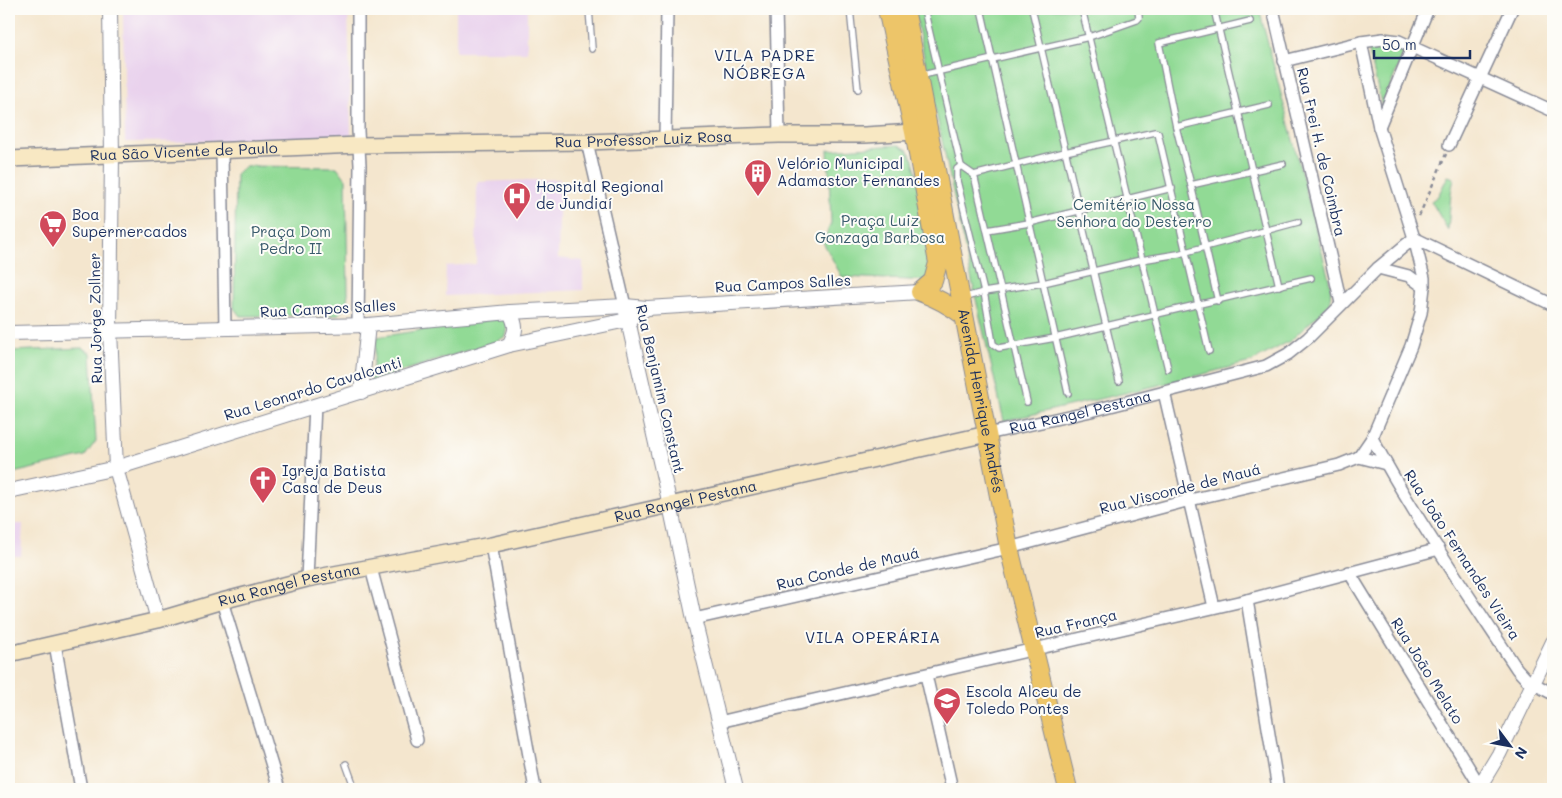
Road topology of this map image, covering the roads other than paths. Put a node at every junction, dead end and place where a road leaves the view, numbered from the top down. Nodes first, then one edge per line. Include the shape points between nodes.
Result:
1 (110, 9) edge
2 (358, 9) edge
3 (589, 9) edge
4 (667, 9) edge
5 (776, 9) edge
6 (850, 9) edge
7 (887, 9) edge
8 (905, 9) edge
9 (924, 9) edge
10 (981, 9) edge
11 (1032, 9) edge
12 (1082, 9) edge
13 (1138, 9) edge
14 (1214, 9) edge
15 (1273, 9) edge
16 (1428, 9) edge
17 (1512, 9) edge
18 (1250, 21) dead end
19 (1218, 28) junction
20 (1089, 37) junction
21 (1361, 42) junction
22 (1412, 46) junction
23 (1041, 48) junction
24 (592, 49) dead end
25 (993, 58) junction
26 (1284, 61) junction
27 (938, 70) junction
28 (927, 74) dead end
29 (1481, 79) junction
30 (858, 89) dead end
31 (1269, 105) dead end
32 (1553, 111) edge
33 (1239, 112) junction
34 (1176, 127) junction
35 (1379, 127) junction
36 (920, 130) junction
37 (780, 135) junction
38 (665, 139) junction
39 (587, 142) junction
40 (1113, 142) junction
41 (1450, 145) road end
42 (359, 146) junction
43 (222, 151) junction
44 (1065, 152) junction
45 (112, 156) junction
46 (9, 159) edge
47 (1016, 164) junction
48 (1283, 164) dead end
49 (961, 166) junction
50 (1253, 171) junction
51 (974, 175) junction
52 (1191, 185) junction
53 (1172, 188) junction
54 (1127, 200) junction
55 (1079, 211) junction
56 (1298, 222) dead end
57 (1030, 223) junction
58 (987, 230) junction
59 (1267, 230) junction
60 (1413, 236) junction
61 (1204, 247) junction
62 (1185, 252) junction
63 (1141, 260) junction
64 (1378, 268) junction
65 (1093, 272) junction
66 (1311, 278) dead end
67 (1043, 283) junction
68 (1279, 286) junction
69 (1424, 287) junction
70 (1000, 289) junction
71 (920, 292) junction
72 (984, 292) junction
73 (960, 299) junction
74 (1218, 301) junction
75 (1342, 303) junction
76 (1553, 305) edge
77 (1198, 306) junction
78 (510, 312) junction
79 (626, 313) junction
80 (964, 316) junction
81 (1155, 316) junction
82 (363, 325) junction
83 (1105, 326) junction
84 (225, 329) junction
85 (110, 330) junction
86 (9, 333) edge
87 (1055, 338) junction
88 (509, 344) junction
89 (1014, 346) junction
90 (1209, 351) dead end
91 (1168, 369) dead end
92 (1119, 381) dead end
93 (361, 392) junction
94 (1164, 392) junction
95 (1068, 393) dead end
96 (1027, 402) dead end
97 (315, 405) junction
98 (986, 434) junction
99 (1372, 438) junction
100 (1359, 457) junction
101 (1386, 464) junction
102 (116, 468) junction
103 (9, 491) edge
104 (1190, 500) junction
105 (670, 505) junction
106 (491, 545) junction
107 (1008, 548) junction
108 (1439, 549) junction
109 (372, 568) junction
110 (1349, 572) junction
111 (307, 579) junction
112 (1247, 600) junction
113 (222, 601) junction
114 (1214, 607) junction
115 (694, 619) junction
116 (158, 620) junction
117 (1553, 642) edge
118 (55, 644) junction
119 (1034, 650) junction
120 (9, 654) edge
121 (926, 675) junction
122 (1533, 683) junction
123 (1553, 694) edge
124 (719, 722) junction
125 (417, 740) dead end
126 (346, 764) dead end
127 (1481, 788) edge
128 (81, 789) edge
129 (279, 789) edge
130 (355, 789) edge
131 (535, 789) edge
132 (736, 789) edge
133 (952, 789) edge
134 (1068, 789) edge
135 (1278, 789) edge

1 - 45 street, Rua Jorge Zollner
2 - 42 street
3 - 24 lane
4 - 38 street
5 - 37 street
6 - 30 lane
7 - 36 main road, Avenida Henrique Andrés
8 - 36 main road, Avenida Henrique Andrés
9 - 27 lane
10 - 25 lane
11 - 23 lane
12 - 20 lane
13 - 20 lane via 1137,20
14 - 19 lane
15 - 26 street, Rua Frei H. de Coimbra
16 - 22 street
17 - 29 street
18 - 19 lane
19 - 33 lane
19 - 34 lane via 1159,43
20 - 23 lane
20 - 40 lane
21 - 22 street via 1383,39
21 - 26 street
21 - 35 street
22 - 29 street
22 - 35 street
23 - 25 lane
23 - 44 lane
25 - 27 lane
25 - 47 lane
26 - 75 street, Rua Frei H. de Coimbra
27 - 28 lane
27 - 49 lane
29 - 32 street
29 - 41 street
31 - 33 lane
33 - 34 lane
33 - 50 lane
34 - 52 lane
35 - 60 street
36 - 37 main road, Rua Professor Luiz Rosa via 865,136
36 - 71 main road, Avenida Henrique Andrés via 938,262 932,281
36 - 73 main road, Avenida Henrique Andrés
37 - 38 main road, Rua Professor Luiz Rosa
38 - 39 main road, Rua Professor Luiz Rosa
39 - 42 main road, Rua Professor Luiz Rosa
39 - 79 street, Rua Benjamim Constant
40 - 44 lane
40 - 53 lane via 1158,133
40 - 54 lane
42 - 43 main road, Rua São Vicente de Paulo
42 - 82 street
43 - 45 main road, Rua São Vicente de Paulo
43 - 84 street
44 - 47 lane
44 - 55 lane
45 - 46 main road, Rua São Vicente de Paulo
45 - 85 street, Rua Jorge Zollner
47 - 51 lane
47 - 57 lane
48 - 50 lane
49 - 51 lane
49 - 72 lane via 956,173 957,181
50 - 52 lane
50 - 59 lane
51 - 58 lane
52 - 61 lane
53 - 54 lane
53 - 62 lane
54 - 55 lane
54 - 63 lane
55 - 57 lane
55 - 65 lane
56 - 59 lane
57 - 58 lane
57 - 67 lane
58 - 70 lane
59 - 61 lane
59 - 68 lane
60 - 64 street, Rua Rangel Pestana
60 - 69 street
60 - 76 street
61 - 62 lane
61 - 74 lane
62 - 63 lane
62 - 77 lane
63 - 65 lane
63 - 81 lane
64 - 69 street via 1409,276
64 - 75 street, Rua Rangel Pestana
65 - 67 lane
65 - 83 lane
66 - 68 lane
67 - 70 lane
67 - 87 lane
68 - 74 lane
69 - 99 street via 1411,346
70 - 72 lane
70 - 89 lane
71 - 79 street, Rua Campos Salles via 648,308
71 - 80 main road via 938,298
72 - 73 lane
72 - 89 lane via 993,344 998,348
73 - 80 main road, Avenida Henrique Andrés
74 - 77 lane
75 - 94 street, Rua Rangel Pestana via 1308,338 1266,366
77 - 81 lane
77 - 90 lane
78 - 79 street, Rua Campos Salles
78 - 82 street, Rua Campos Salles
78 - 88 street via 516,333
79 - 88 street, Rua Leonardo Cavalcanti
79 - 105 street, Rua Benjamim Constant
80 - 98 main road, Avenida Henrique Andrés
81 - 83 lane
81 - 91 lane
82 - 84 street, Rua Campos Salles
82 - 93 street
83 - 87 lane
83 - 92 lane
84 - 85 street, Rua Campos Salles
85 - 86 street, Rua Campos Salles
85 - 102 street, Rua Jorge Zollner
87 - 89 lane
87 - 95 lane
88 - 93 street, Rua Leonardo Cavalcanti
89 - 96 lane
93 - 97 street, Rua Leonardo Cavalcanti
94 - 98 street, Rua Rangel Pestana
94 - 104 street
97 - 102 street, Rua Leonardo Cavalcanti
97 - 111 street
98 - 105 main road, Rua Rangel Pestana
98 - 107 main road, Avenida Henrique Andrés
99 - 100 street
99 - 101 street, Rua João Fernandes Vieira
100 - 101 street
100 - 104 street, Rua Visconde de Mauá via 1339,465
101 - 108 street, Rua João Fernandes Vieira
102 - 103 street, Rua Leonardo Cavalcanti
102 - 116 street, Rua Jorge Zollner
104 - 107 street, Rua Visconde de Mauá
104 - 114 street
105 - 106 main road, Rua Rangel Pestana
105 - 115 street, Rua Benjamim Constant
106 - 109 main road, Rua Rangel Pestana
106 - 131 street
107 - 115 street, Rua Conde de Mauá
107 - 119 main road, Avenida Henrique Andrés
108 - 110 street, Rua França
108 - 122 street, Rua João Fernandes Vieira via 1517,669
109 - 111 main road, Rua Rangel Pestana
109 - 125 street
110 - 112 street, Rua França
110 - 127 street, Rua João Melato
111 - 113 main road, Rua Rangel Pestana
112 - 114 street, Rua França
112 - 135 street
113 - 116 main road, Rua Rangel Pestana
113 - 129 street
114 - 119 street, Rua França
115 - 124 street, Rua Benjamim Constant
116 - 118 main road, Rua Rangel Pestana
117 - 122 street
118 - 120 main road, Rua Rangel Pestana
118 - 128 street
119 - 121 street, Rua França
119 - 134 main road, Avenida Henrique Andrés
121 - 124 street, Rua França
121 - 133 street
122 - 123 street, Rua João Fernandes Vieira
122 - 127 street
124 - 132 street, Rua Benjamim Constant
126 - 130 lane

